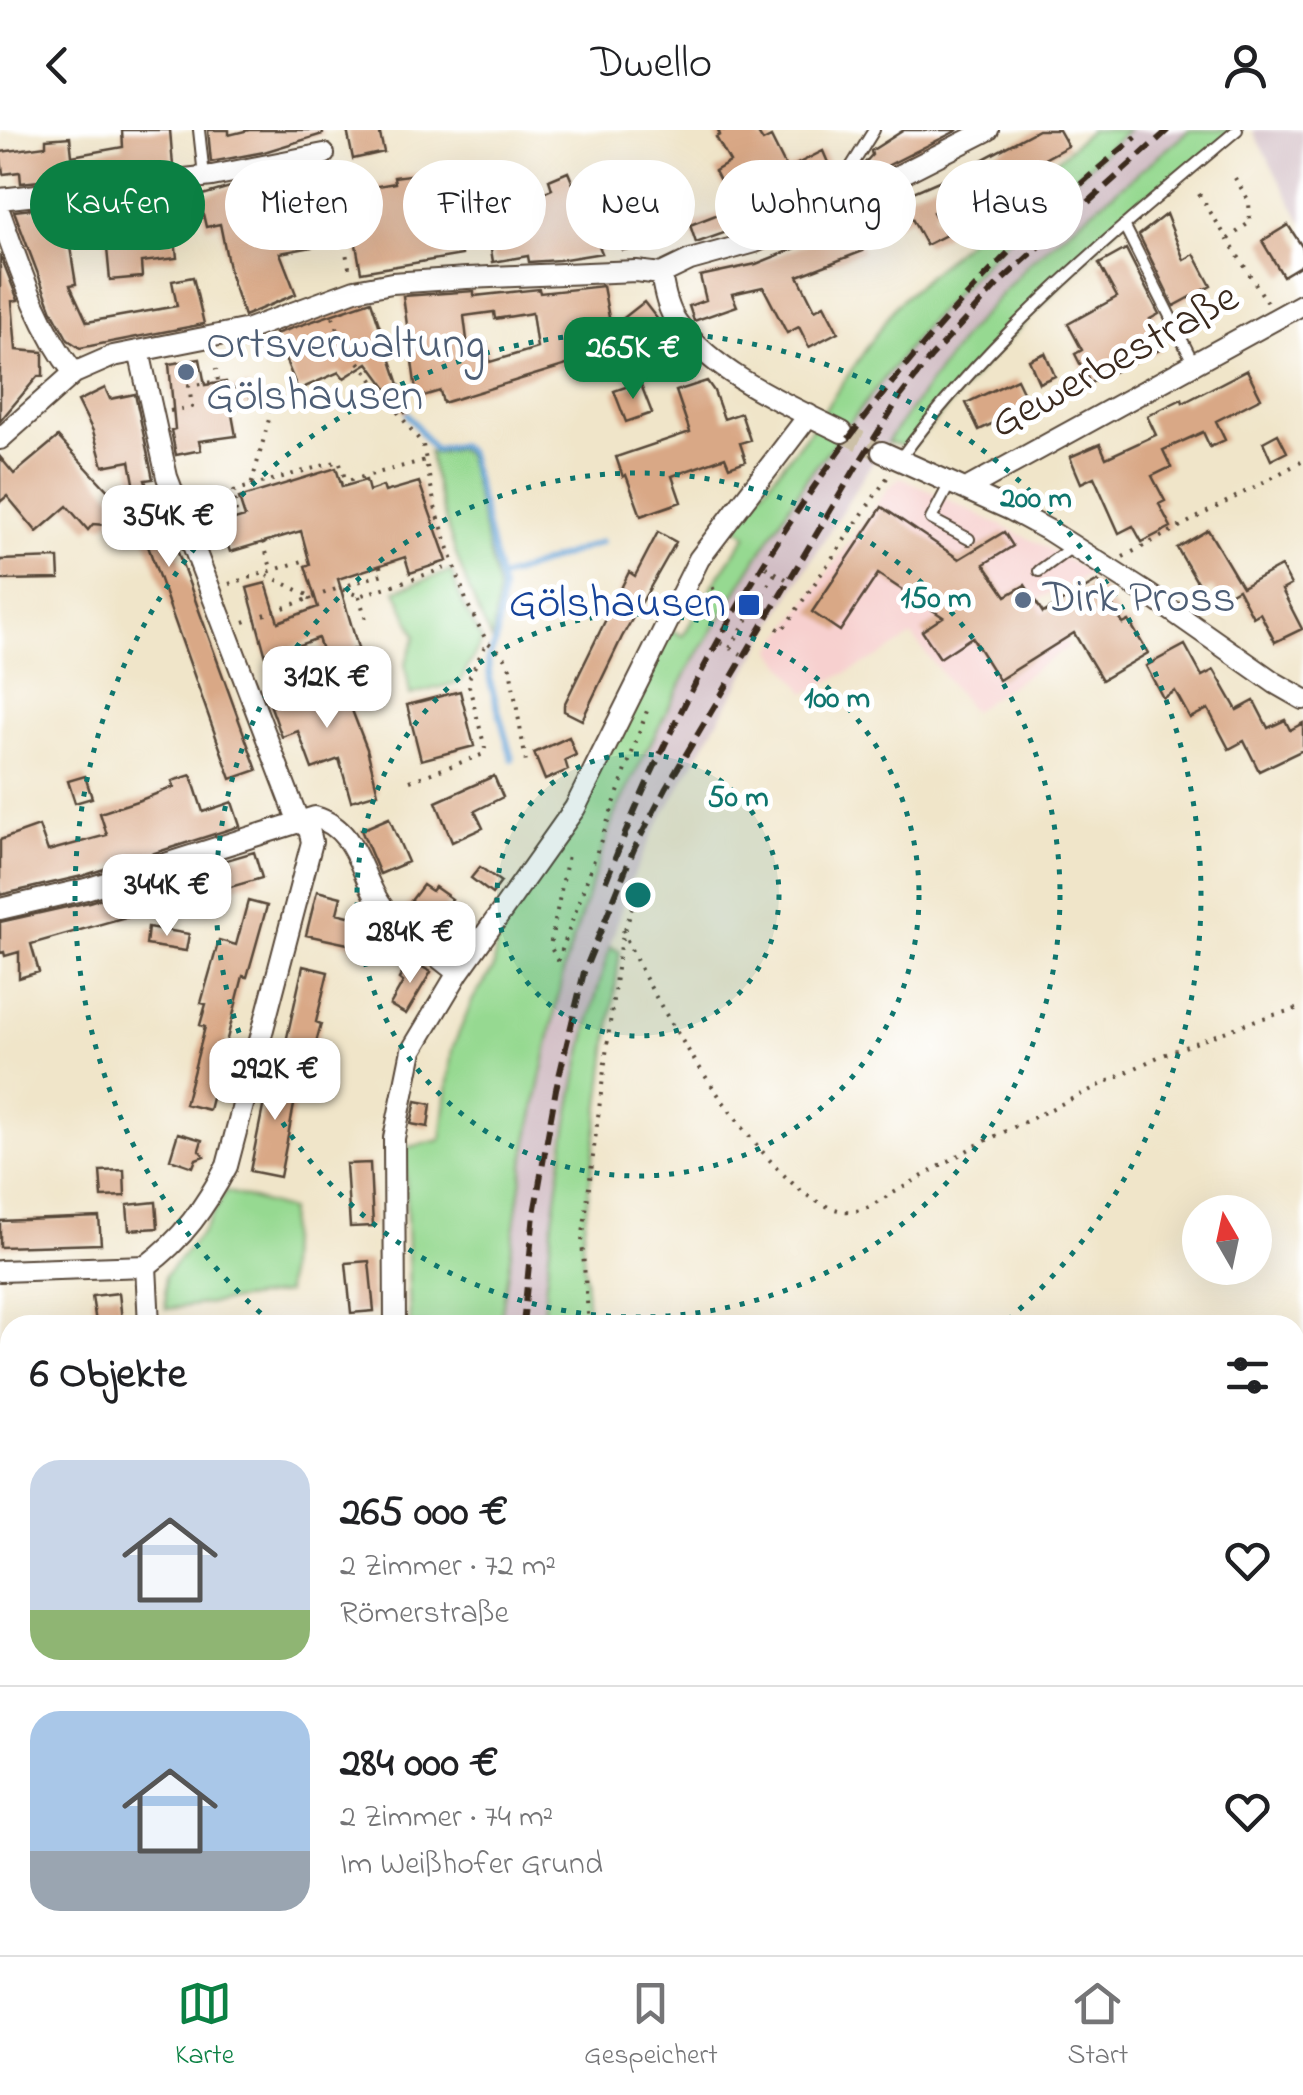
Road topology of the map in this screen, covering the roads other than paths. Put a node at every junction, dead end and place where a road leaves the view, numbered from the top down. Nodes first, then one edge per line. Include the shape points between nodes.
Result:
1 (199, 130) edge
2 (874, 130) edge
3 (988, 130) edge
4 (1237, 130) edge
5 (324, 154) road end
6 (202, 160) edge
7 (855, 160) edge
8 (916, 166) edge
9 (205, 176) edge
10 (30, 196) edge
11 (0, 199) edge
12 (0, 213) edge
13 (1124, 225) junction
14 (726, 250) edge
15 (661, 274) junction
16 (1303, 304) edge
17 (138, 351) junction
18 (1194, 365) junction
19 (74, 373) junction
20 (809, 415) junction
21 (842, 432) tunnel mouth
22 (0, 438) edge
23 (890, 462) joint
24 (958, 486) junction
25 (969, 539) dead end
26 (1072, 546) junction
27 (1039, 572) dead end
28 (1303, 698) edge
29 (298, 820) junction
30 (0, 909) edge
31 (458, 973) junction
32 (146, 1266) junction
33 (0, 1271) edge
34 (148, 1315) edge
35 (395, 1315) edge

1 - 6 lane
2 - 7 lane
3 - 8 street
4 - 13 lane
5 - 9 street
10 - 11 street
12 - 19 street via 26,287
13 - 18 lane
13 - 23 lane via 1069,273
14 - 15 street
15 - 17 street via 392,283 325,299 249,330
15 - 20 street via 676,322 704,352
16 - 18 street, Gewerbestraße
17 - 19 street
17 - 29 street via 166,478
18 - 24 street, Gewerbestraße
19 - 22 street
20 - 21 street
20 - 31 street via 667,618 590,780
23 - 24 street
24 - 25 lane via 931,518
24 - 26 street
26 - 27 lane
26 - 28 street
29 - 30 street via 86,889
29 - 31 street via 332,822 347,837 385,911
29 - 32 street via 312,842 227,1166 175,1244
31 - 35 street via 412,1050 394,1138
32 - 33 street
32 - 34 street

